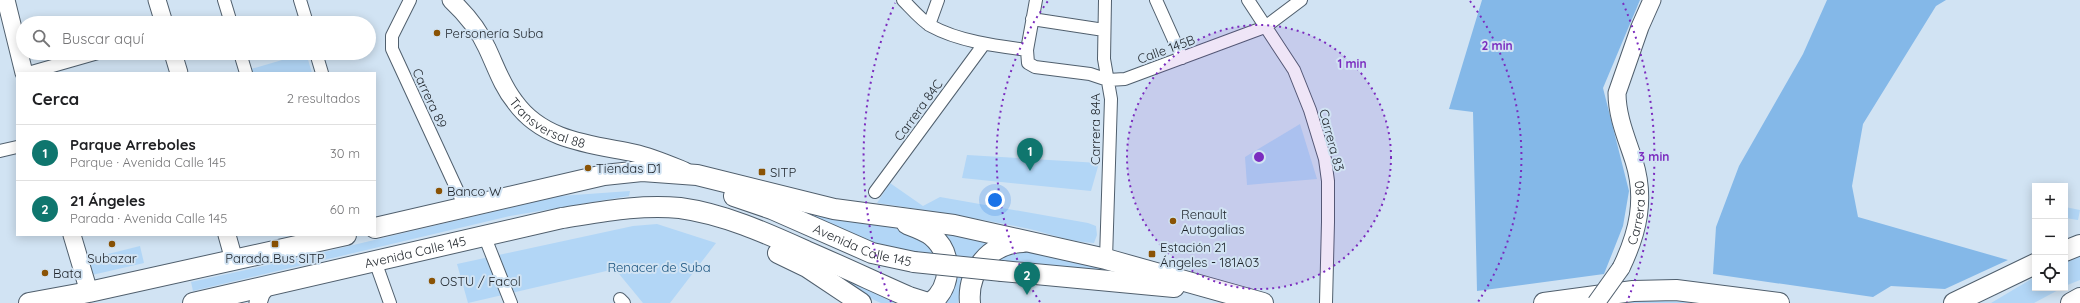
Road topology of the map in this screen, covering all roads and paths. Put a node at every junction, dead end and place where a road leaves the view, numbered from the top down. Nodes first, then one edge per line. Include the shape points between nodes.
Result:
1 (158, 0) edge
2 (224, 0) edge
3 (300, 0) edge
4 (410, 0) edge
5 (451, 0) edge
6 (903, 0) edge
7 (938, 0) edge
8 (1036, 0) edge
9 (1106, 0) edge
10 (1156, 0) edge
11 (1248, 0) edge
12 (1301, 0) edge
13 (1652, 0) edge
14 (5, 8) edge
15 (162, 16) edge
16 (229, 16) edge
17 (305, 16) edge
18 (1032, 19) junction
19 (929, 25) junction
20 (1265, 27) junction
21 (1104, 30) junction
22 (984, 44) junction
23 (16, 46) edge
24 (1027, 50) junction
25 (1182, 58) junction
26 (20, 60) edge
27 (74, 60) edge
28 (175, 60) edge
29 (242, 60) edge
30 (318, 60) edge
31 (24, 72) edge
32 (32, 72) edge
33 (179, 72) edge
34 (246, 72) edge
35 (322, 72) edge
36 (1108, 80) junction
37 (16, 147) edge
38 (0, 151) edge
39 (697, 175) junction
40 (552, 188) junction
41 (874, 192) dead end
42 (465, 207) junction
43 (640, 207) junction
44 (872, 215) junction
45 (376, 228) edge
46 (484, 235) junction
47 (72, 236) edge
48 (227, 236) edge
49 (342, 236) edge
50 (1034, 243) junction
51 (2080, 245) edge
52 (2068, 250) edge
53 (1106, 259) junction
54 (234, 260) junction
55 (374, 261) junction
56 (2032, 265) edge
57 (89, 292) junction
58 (1228, 293) junction
59 (262, 294) edge
60 (2080, 298) edge
61 (235, 299) edge
62 (919, 300) edge
63 (29, 303) edge
64 (192, 303) edge
65 (390, 303) edge
66 (511, 303) edge
67 (861, 303) edge
68 (931, 303) edge
69 (970, 303) edge
70 (1262, 303) edge
71 (1326, 303) edge
72 (1544, 303) edge
73 (1596, 303) edge
74 (1780, 303) edge
75 (1954, 303) edge
76 (2071, 303) edge

1 - 15 street
2 - 16 street
3 - 17 street
4 - 42 street, Carrera 89 via 392,36 392,49
5 - 39 street, Transversal 88 via 479,33 504,87 531,121 563,138 649,158
6 - 19 street
7 - 19 street
8 - 18 street
9 - 21 street, Carrera 84A
10 - 25 street
11 - 20 street, Carrera 83
12 - 20 street, Calle 145B
13 - 73 street, Carrera 80, bridge via 1617,93 1623,129 1635,164 1640,200 1636,232 1621,268
14 - 23 street
18 - 21 street
18 - 24 street
19 - 22 street
20 - 25 street, Calle 145B
20 - 71 street, Carrera 83 via 1294,70 1325,159 1328,181
21 - 36 street, Carrera 84A via 1104,59
22 - 24 street
22 - 41 street, Carrera 84C
24 - 36 street, Calle 145B via 1026,59 1031,66 1090,74
25 - 36 street, Calle 145B via 1125,79
26 - 31 street
27 - 32 street
28 - 33 street
29 - 34 street
30 - 35 street
36 - 53 street, Carrera 84A via 1111,99
37 - 38 street
39 - 40 main road, Avenida Calle 145 via 624,172
39 - 44 main road, Avenida Calle 145 via 834,209
40 - 42 main road, Avenida Calle 145
40 - 58 main road, Avenida Calle 145, bridge via 634,180 696,186 772,209 872,253 914,262
42 - 45 main road, Avenida Calle 145
43 - 46 main road, Avenida Calle 145 via 562,218
43 - 62 main road, Avenida Calle 145 via 680,208 732,221 766,233
43 - 67 main road, Avenida Calle 145 via 694,219 745,238 807,267
44 - 50 main road, Avenida Calle 145 via 954,225
44 - 68 main road via 897,221 931,235 941,247 947,261 947,278 942,291
46 - 55 main road, Avenida Calle 145
46 - 66 street
47 - 57 street
48 - 54 street
49 - 54 main road
50 - 53 main road, Avenida Calle 145
50 - 69 main road via 1009,244 997,248 987,256 978,265 973,277
51 - 52 main road
53 - 58 main road, Avenida Calle 145
54 - 57 main road
55 - 59 main road, Avenida Calle 145
55 - 65 street
56 - 75 main road
57 - 63 main road
58 - 70 main road, Avenida Calle 145
59 - 61 main road, Avenida Calle 145
60 - 76 main road
61 - 64 main road, Avenida Calle 145
72 - 74 main road via 1633,291 1676,290

